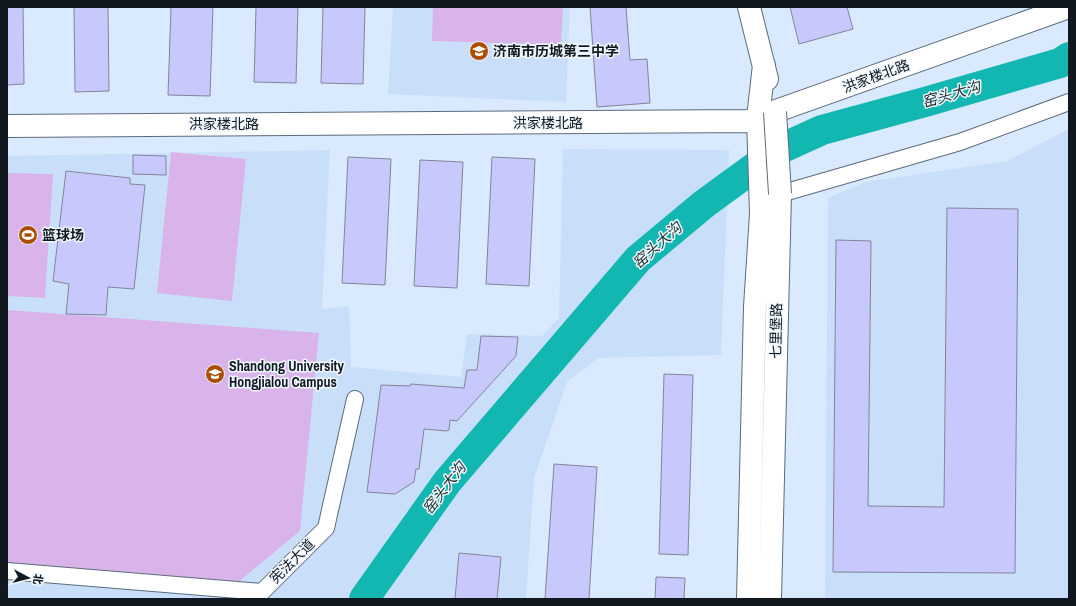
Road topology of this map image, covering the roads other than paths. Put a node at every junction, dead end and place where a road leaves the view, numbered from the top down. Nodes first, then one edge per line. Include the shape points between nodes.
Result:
1 (749, 7) edge
2 (1069, 7) edge
3 (1069, 102) edge
4 (767, 115) junction
5 (7, 126) edge
6 (770, 195) junction
7 (355, 399) dead end
8 (7, 571) edge
9 (748, 599) edge
10 (770, 599) edge

1 - 4 street, 七里堡路 via 764,65
2 - 4 street, 洪家楼北路
3 - 6 street via 960,142
4 - 5 street, 洪家楼北路 via 748,121
4 - 6 street, 七里堡路, bridge
6 - 9 street, 七里堡路 via 761,214 755,307
6 - 10 street, 七里堡路
7 - 8 street, 宪法大道 via 326,528 262,592

